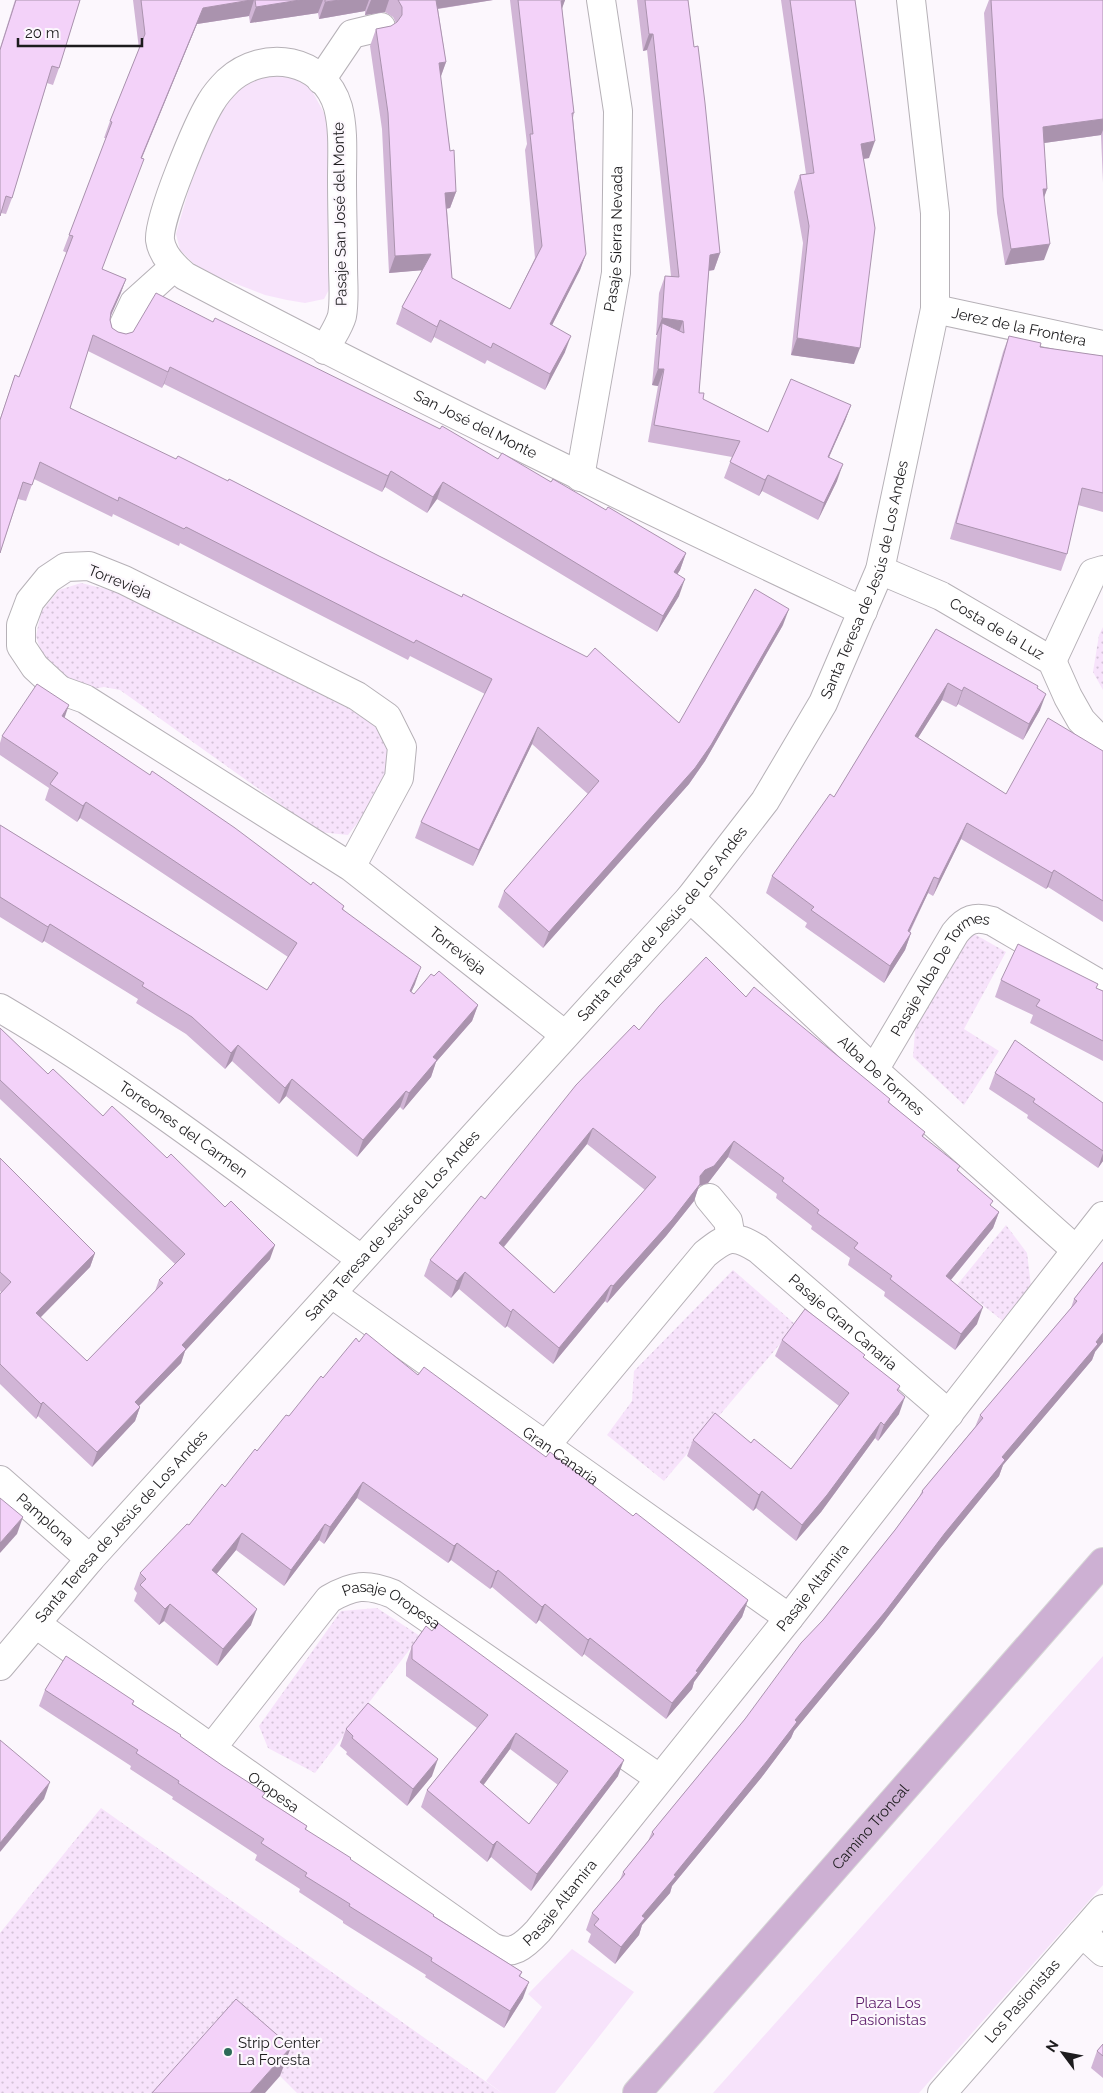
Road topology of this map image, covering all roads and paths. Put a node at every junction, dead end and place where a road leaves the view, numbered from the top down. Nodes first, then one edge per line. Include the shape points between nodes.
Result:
1 (601, 0) edge
2 (911, 0) edge
3 (381, 26) edge
4 (321, 80) junction
5 (174, 267) junction
6 (935, 309) junction
7 (119, 334) edge
8 (1103, 345) edge
9 (324, 350) junction
10 (580, 477) junction
11 (880, 570) junction
12 (1103, 570) edge
13 (863, 611) junction
14 (1052, 661) junction
15 (1103, 743) edge
16 (351, 867) junction
17 (690, 898) junction
18 (1103, 986) edge
19 (0, 1008) edge
20 (565, 1035) junction
21 (874, 1070) junction
22 (709, 1198) dead end
23 (1103, 1216) edge
24 (731, 1238) junction
25 (1076, 1250) junction
26 (361, 1259) junction
27 (332, 1294) junction
28 (950, 1414) junction
29 (547, 1444) junction
30 (0, 1480) edge
31 (90, 1559) junction
32 (1103, 1562) edge
33 (789, 1618) junction
34 (36, 1624) junction
35 (0, 1666) edge
36 (211, 1749) junction
37 (659, 1778) junction
38 (1103, 1909) edge
39 (1082, 1933) junction
40 (515, 1951) joint
41 (1103, 1952) edge
42 (637, 2093) edge
43 (942, 2093) edge

1 - 10 street, Pasaje Sierra Nevada via 618,111 616,273
2 - 6 street, Santa Teresa de Jesús de Los Andes via 935,213
3 - 4 street via 352,34
4 - 5 street, Pasaje San José del Monte via 300,64 279,60 247,69 229,80 212,100 197,129 161,224 160,241
4 - 9 street, Pasaje San José del Monte via 328,86 338,108 342,142 342,317
5 - 7 street via 134,303
5 - 9 street, San José del Monte via 185,276
6 - 8 street, Jerez de la Frontera
6 - 11 street, Santa Teresa de Jesús de Los Andes
9 - 10 street, San José del Monte
10 - 13 street, San José del Monte
11 - 13 street, Santa Teresa de Jesús de Los Andes
11 - 14 street, Costa de la Luz via 940,596
12 - 14 street via 1093,573
13 - 17 street, Santa Teresa de Jesús de Los Andes via 823,703 765,801
14 - 15 street, Costa de la Luz via 1081,720
16 - 16 street, Torrevieja via 85,699 60,690 35,667 21,646 21,625 30,601 48,579 66,566 89,566 357,696 387,718 402,747 399,778
16 - 20 street, Torrevieja
17 - 20 street, Santa Teresa de Jesús de Los Andes
17 - 21 street, Alba De Tormes
18 - 21 street, Pasaje Alba De Tormes via 992,921 970,919 955,933
19 - 26 street, Torreones del Carmen via 49,1037 177,1125
20 - 26 street, Santa Teresa de Jesús de Los Andes
21 - 25 street, Alba De Tormes
22 - 24 street via 728,1221
23 - 25 street, Pasaje Altamira
24 - 28 street, Pasaje Gran Canaria via 744,1240 758,1248
24 - 29 street via 705,1254
25 - 28 street, Pasaje Altamira
26 - 27 street, Santa Teresa de Jesús de Los Andes
27 - 29 street, Gran Canaria
27 - 31 street, Santa Teresa de Jesús de Los Andes
28 - 33 street, Pasaje Altamira
29 - 33 street, Gran Canaria
30 - 31 street, Pamplona
31 - 34 street, Santa Teresa de Jesús de Los Andes
32 - 42 main road, Camino Troncal
33 - 37 street, Pasaje Altamira
34 - 35 street, Santa Teresa de Jesús de Los Andes
34 - 36 street, Oropesa
36 - 37 street, Pasaje Oropesa via 329,1600 347,1588 376,1587 392,1594
36 - 40 street, Oropesa via 492,1947 502,1952
37 - 40 street, Pasaje Altamira via 538,1931 526,1945
38 - 39 street, Los Pasionistas
39 - 41 street
39 - 43 street, Los Pasionistas

